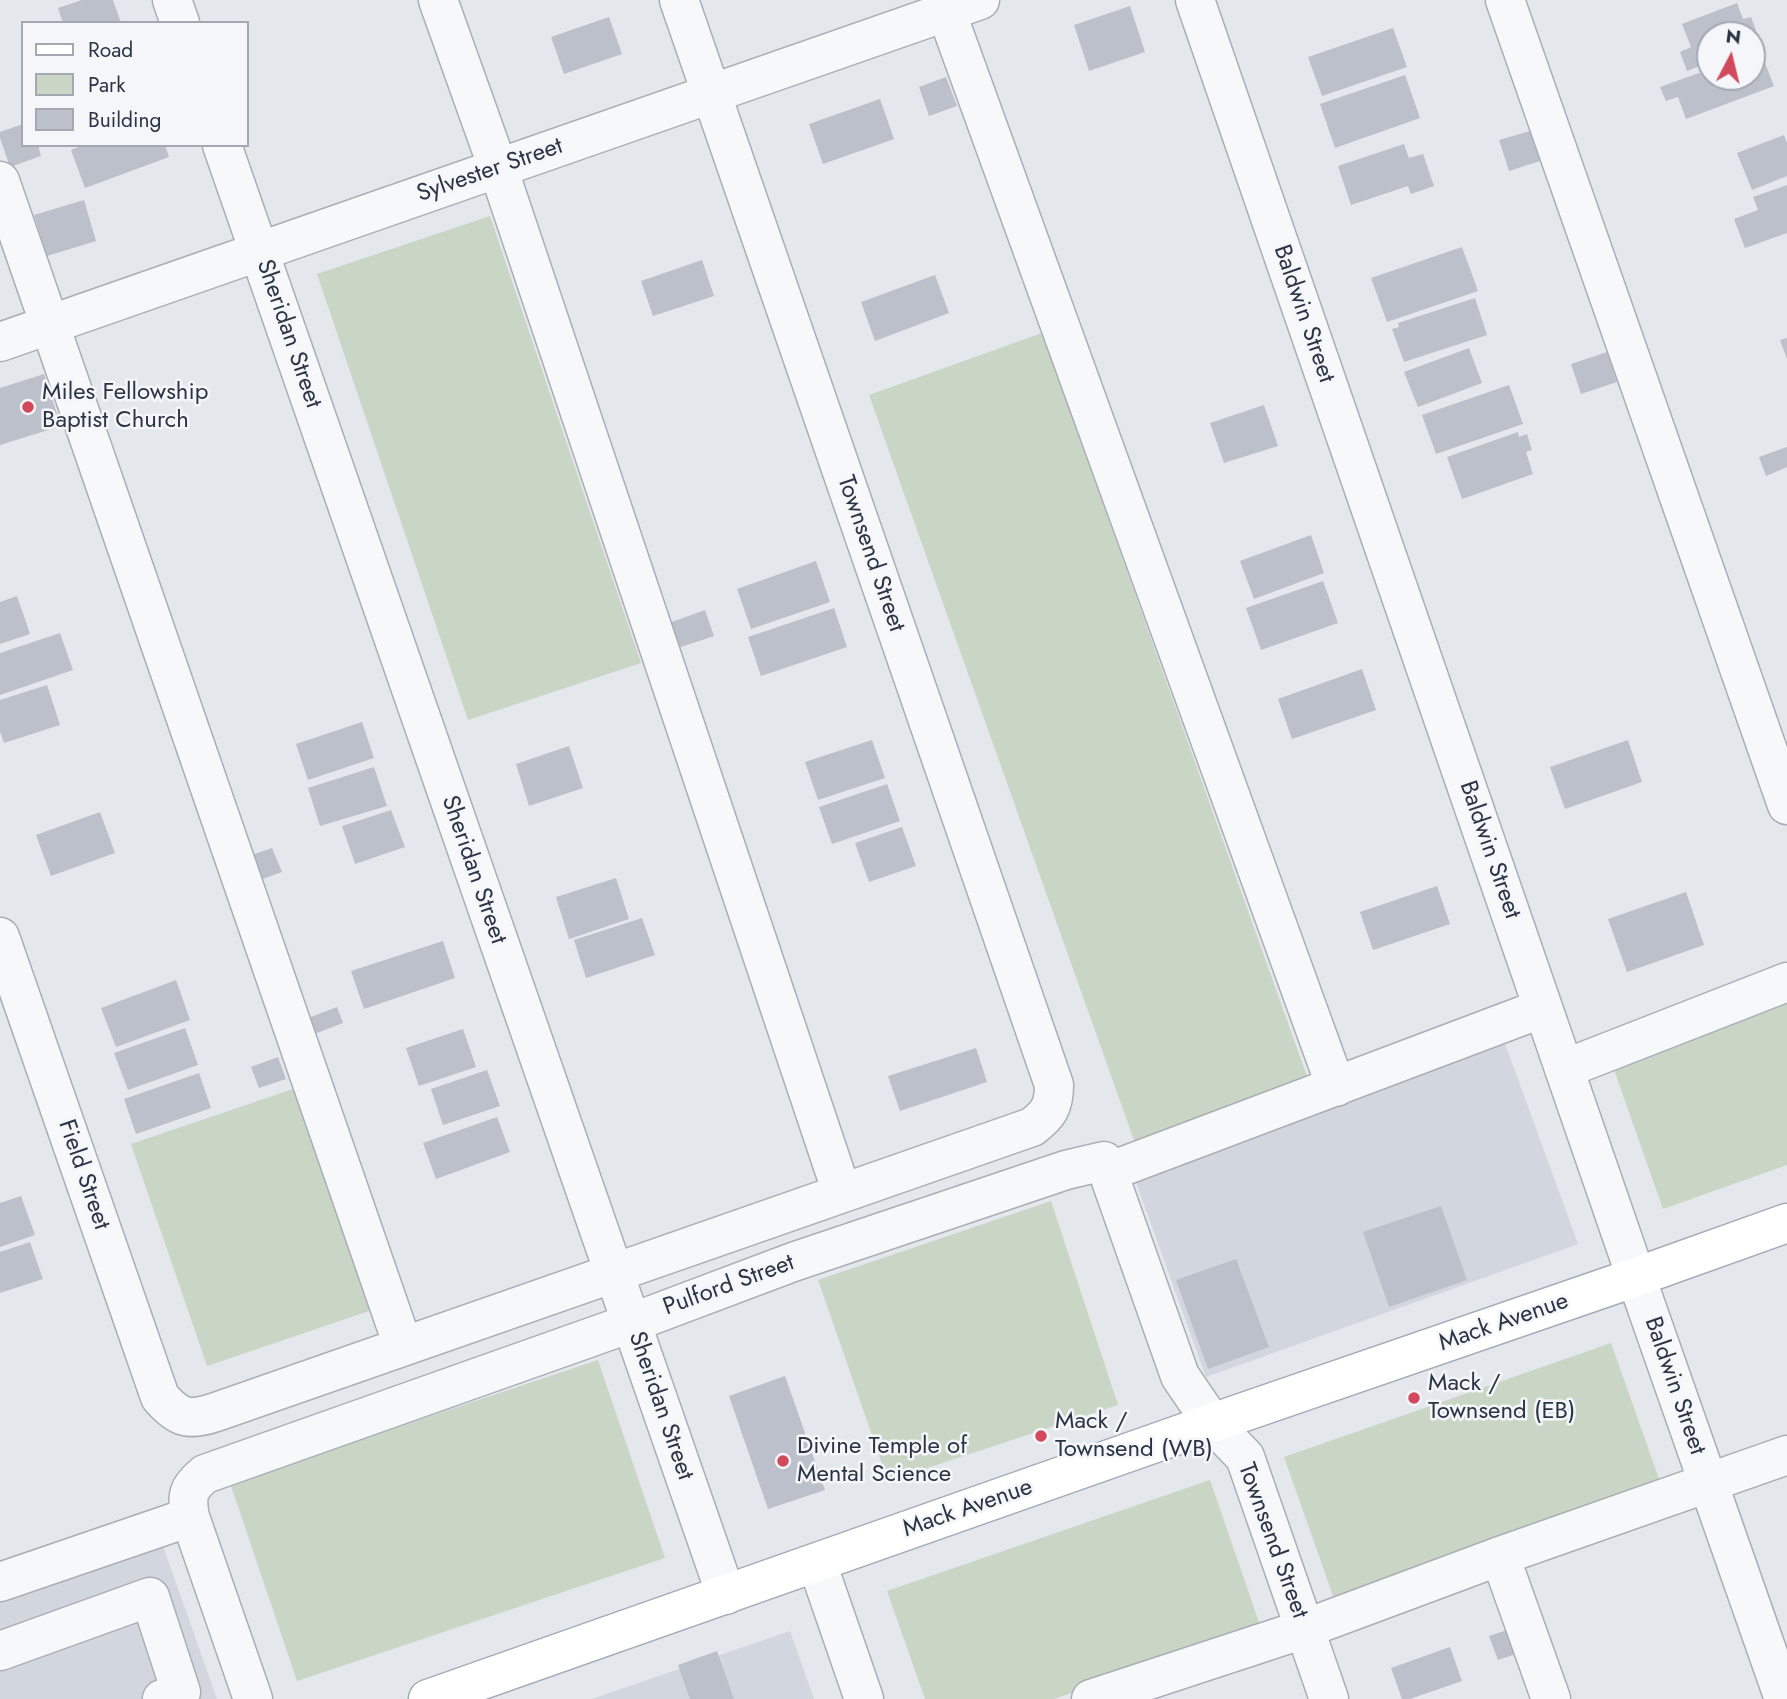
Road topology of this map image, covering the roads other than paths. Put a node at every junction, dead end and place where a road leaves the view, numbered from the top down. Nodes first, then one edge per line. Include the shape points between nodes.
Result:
1 (172, 0) edge
2 (438, 0) edge
3 (679, 0) edge
4 (1195, 0) edge
5 (1505, 0) edge
6 (956, 4) edge
7 (179, 21) edge
8 (711, 94) junction
9 (223, 147) edge
10 (498, 168) junction
11 (0, 181) edge
12 (259, 252) junction
13 (50, 325) junction
14 (0, 342) edge
15 (1787, 805) edge
16 (0, 937) edge
17 (1787, 982) edge
18 (1544, 1008) junction
19 (1564, 1069) junction
20 (1336, 1087) junction
21 (1050, 1109) joint
22 (1106, 1166) junction
23 (842, 1193) junction
24 (1787, 1223) edge
25 (613, 1273) junction
26 (1636, 1277) junction
27 (631, 1323) junction
28 (402, 1346) junction
29 (172, 1410) joint
30 (1212, 1423) junction
31 (1787, 1455) edge
32 (1709, 1483) junction
33 (190, 1517) junction
34 (1500, 1556) junction
35 (817, 1563) junction
36 (0, 1582) edge
37 (726, 1595) junction
38 (1304, 1629) junction
39 (0, 1651) edge
40 (1096, 1698) edge
41 (162, 1699) edge
42 (253, 1699) edge
43 (428, 1699) edge
44 (864, 1699) edge
45 (1329, 1699) edge
46 (1551, 1699) edge
47 (1784, 1699) edge

1 - 7 street
2 - 10 street
3 - 8 street, Townsend Street
4 - 18 street, Baldwin Street
5 - 15 street
6 - 8 street, Sylvester Street
6 - 20 street
8 - 10 street, Sylvester Street
8 - 21 street, Townsend Street via 1054,1086
9 - 12 street, Sheridan Street
10 - 12 street, Sylvester Street
10 - 23 street
11 - 13 street
12 - 13 street, Sylvester Street
12 - 25 street, Sheridan Street
13 - 14 street, Sylvester Street
13 - 28 street
16 - 29 street, Field Street via 160,1397
17 - 19 street
18 - 19 street, Baldwin Street
18 - 20 street, Pulford Street
19 - 26 street, Baldwin Street
20 - 22 street, Pulford Street
21 - 23 street, Pulford Street via 1031,1127
22 - 27 street, Pulford Street via 1066,1170 793,1262
22 - 30 street, Townsend Street via 1180,1376
23 - 25 street, Pulford Street
24 - 26 main road, Mack Avenue
25 - 27 street, Sheridan Street
25 - 28 street, Pulford Street
26 - 30 main road, Mack Avenue
26 - 32 street, Baldwin Street
27 - 33 street, Pulford Street via 205,1474 189,1493
27 - 37 street, Sheridan Street
28 - 29 street, Pulford Street via 202,1417 186,1417
30 - 35 main road, Mack Avenue
30 - 38 street, Townsend Street via 1244,1457
31 - 32 street
32 - 34 street
32 - 47 street, Baldwin Street
33 - 36 street
33 - 42 street
34 - 38 street
34 - 46 street
35 - 37 main road, Mack Avenue
35 - 44 street
37 - 43 main road, Mack Avenue
38 - 40 street
38 - 45 street, Townsend Street
39 - 41 street via 150,1597 181,1692

